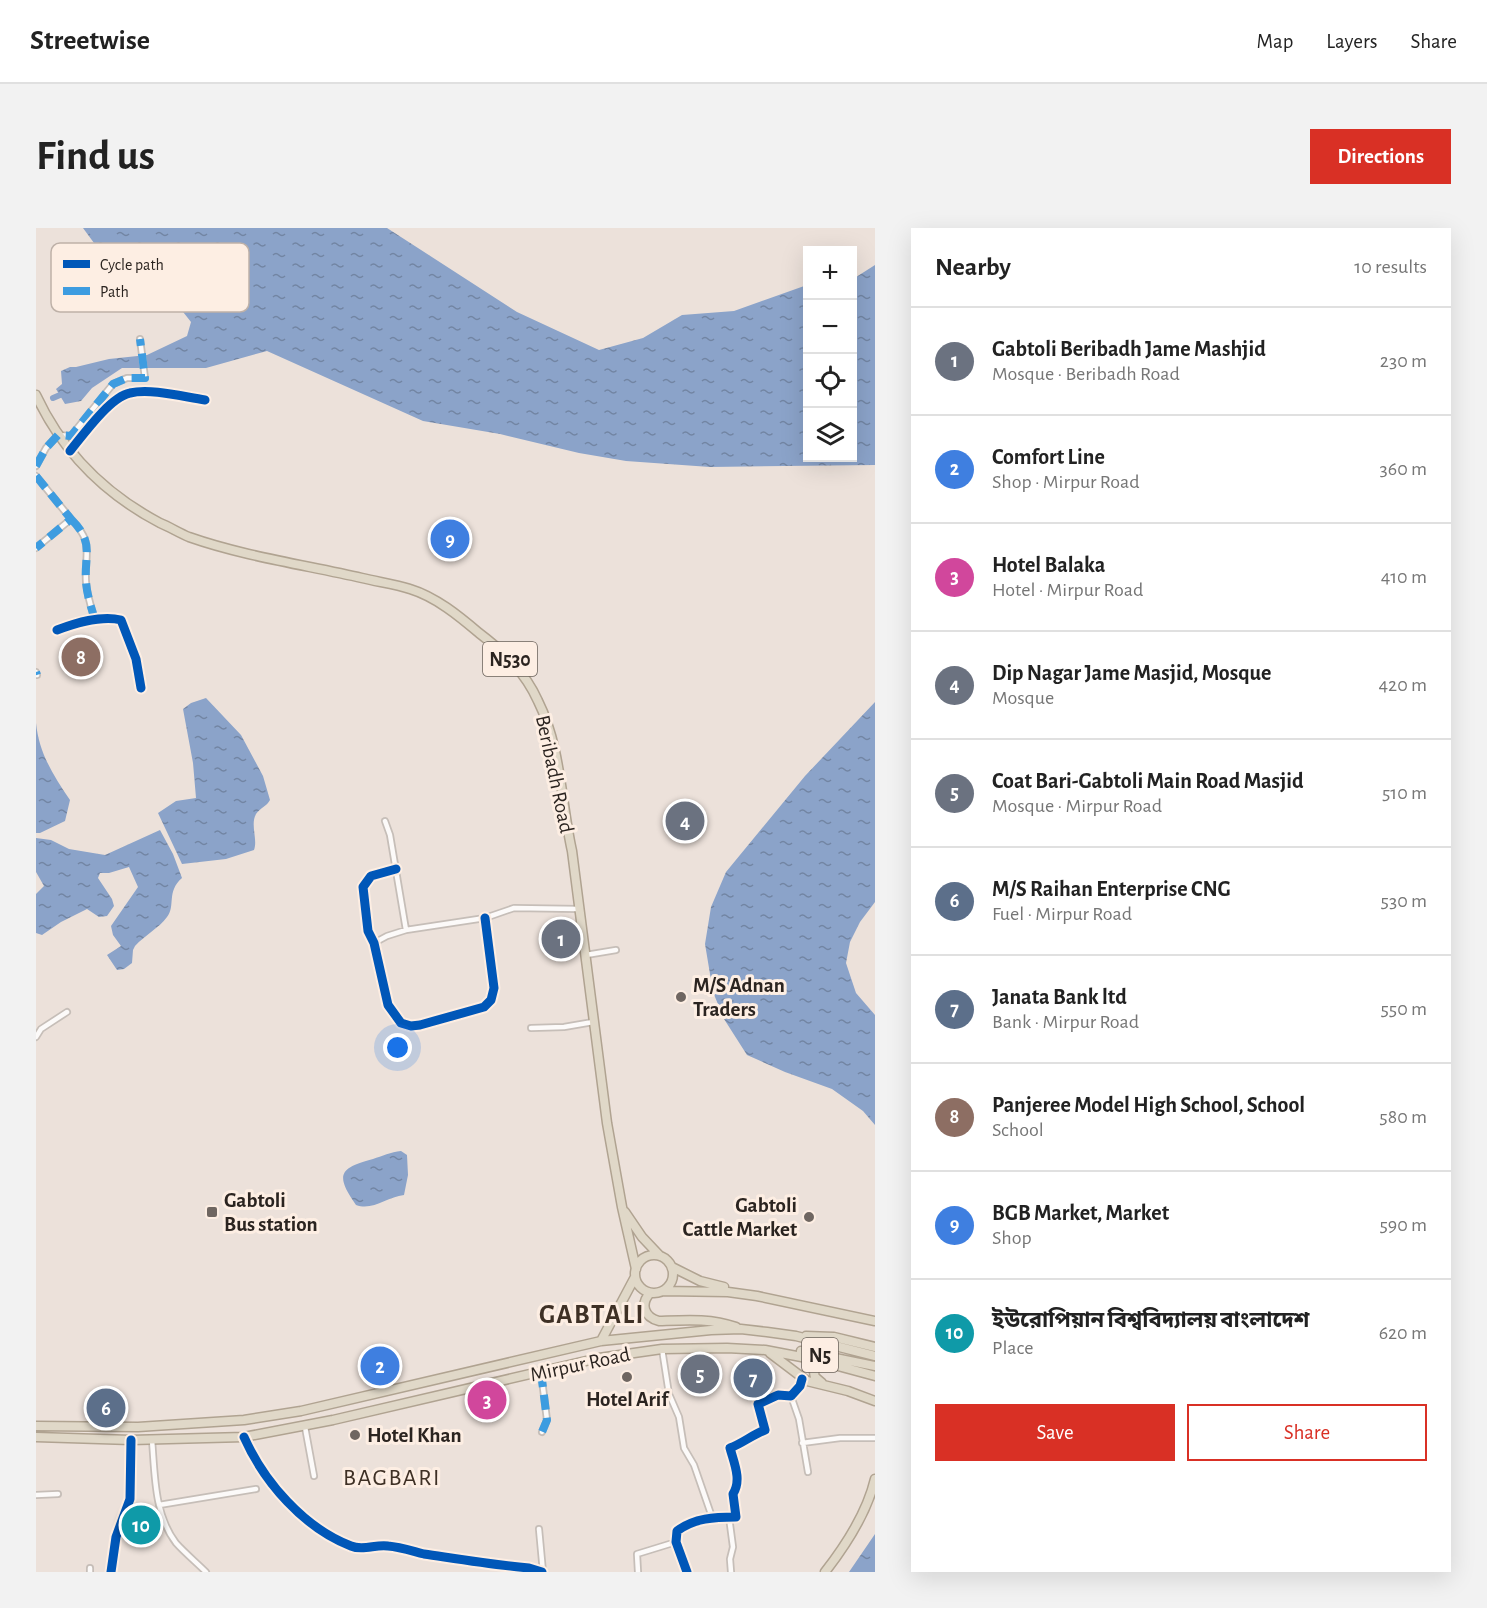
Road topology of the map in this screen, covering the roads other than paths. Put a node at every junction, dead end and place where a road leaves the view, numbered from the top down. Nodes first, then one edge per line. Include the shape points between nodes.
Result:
1 (140, 339) dead end
2 (36, 395) edge
3 (205, 400) dead end
4 (58, 435) junction
5 (70, 451) junction
6 (36, 466) edge
7 (36, 476) edge
8 (71, 519) junction
9 (36, 548) edge
10 (95, 620) junction
11 (57, 630) dead end
12 (141, 688) dead end
13 (385, 821) dead end
14 (396, 868) junction
15 (579, 909) junction
16 (485, 918) junction
17 (406, 930) junction
18 (374, 943) junction
19 (616, 950) dead end
20 (586, 955) junction
21 (67, 1012) dead end
22 (593, 1022) junction
23 (531, 1028) dead end
24 (36, 1037) edge
25 (622, 1207) junction
26 (662, 1257) junction
27 (672, 1267) junction
28 (635, 1273) junction
29 (663, 1291) junction
30 (650, 1293) junction
31 (875, 1316) edge
32 (875, 1321) edge
33 (741, 1329) junction
34 (796, 1336) junction
35 (601, 1341) junction
36 (875, 1347) edge
37 (662, 1349) junction
38 (765, 1350) junction
39 (875, 1356) edge
40 (835, 1357) junction
41 (822, 1362) junction
42 (875, 1366) edge
43 (541, 1372) junction
44 (875, 1376) edge
45 (802, 1378) junction
46 (827, 1385) junction
47 (791, 1396) junction
48 (874, 1401) edge
49 (36, 1426) edge
50 (304, 1426) junction
51 (542, 1432) dead end
52 (36, 1437) edge
53 (244, 1437) junction
54 (875, 1438) edge
55 (131, 1440) junction
56 (152, 1440) junction
57 (802, 1443) junction
58 (807, 1472) dead end
59 (314, 1476) dead end
60 (875, 1479) edge
61 (256, 1488) dead end
62 (58, 1494) dead end
63 (36, 1495) edge
64 (159, 1505) junction
65 (712, 1517) junction
66 (729, 1517) junction
67 (539, 1529) dead end
68 (676, 1542) junction
69 (494, 1564) junction
70 (111, 1572) edge
71 (206, 1572) edge
72 (494, 1572) edge
73 (542, 1572) edge
74 (638, 1572) edge
75 (687, 1572) edge
76 (731, 1572) edge
77 (825, 1572) edge

1 - 4 street via 145,378 127,378 113,384 71,436
2 - 4 highway, Beribadh Road / N530
3 - 5 street via 128,393 99,414
4 - 5 highway, Beribadh Road / N530
4 - 6 street
5 - 15 highway, Beribadh Road / N530 via 95,479 140,512 188,537 411,589 459,617 502,650 532,689 547,725
7 - 8 street
8 - 9 street
8 - 10 street via 80,528 88,554 86,580
10 - 11 street
10 - 12 street via 121,620 136,658
13 - 14 street
14 - 17 street
14 - 18 street via 371,876 363,887 368,931
15 - 16 street via 514,908
15 - 20 highway, Beribadh Road / N530
16 - 17 street
16 - 18 street via 494,988 491,1000 484,1007 420,1024 401,1023 388,1005
17 - 18 street
19 - 20 street
20 - 22 highway, Beribadh Road / N530
21 - 24 street via 41,1029
22 - 23 street
22 - 25 highway, Beribadh Road / N530
25 - 26 highway via 642,1237
25 - 28 highway, Beribadh Road
26 - 27 highway
26 - 28 highway via 649,1256 638,1264
27 - 29 highway via 671,1283
27 - 31 highway via 717,1286
28 - 30 highway via 640,1287
28 - 35 highway
29 - 30 highway
29 - 32 highway via 757,1296
30 - 33 highway via 644,1306 652,1319 718,1321
33 - 34 highway, Mirpur Road
33 - 35 highway, Mirpur Road
34 - 36 highway via 834,1337
34 - 39 highway, Mirpur Road
35 - 49 highway, Mirpur Road via 275,1416 138,1428
37 - 38 highway, Mirpur Road
37 - 43 highway, Mirpur Road via 617,1354
37 - 65 street via 684,1448
38 - 40 highway, N5 via 786,1349
38 - 41 highway, Mirpur Road
38 - 45 highway
40 - 41 highway
40 - 42 highway, N5
41 - 44 highway, Mirpur Road
41 - 46 highway via 814,1374
43 - 50 highway, Mirpur Road
43 - 51 street via 547,1420
45 - 46 highway
45 - 47 street
46 - 48 highway
47 - 57 street
47 - 66 street via 778,1395 758,1404 765,1430 730,1448 738,1484 733,1494 736,1517
50 - 53 highway, Mirpur Road
50 - 59 street
52 - 55 highway, Mirpur Road
53 - 56 highway, Mirpur Road
53 - 69 street via 262,1472 289,1503 316,1526 347,1544 358,1548 385,1545
54 - 57 street
55 - 56 highway, Mirpur Road
55 - 70 street via 130,1499 116,1537
56 - 64 street
57 - 58 street
60 - 77 highway via 847,1542
61 - 64 street
62 - 63 street
64 - 71 street via 164,1523 177,1543
65 - 66 street
65 - 68 street via 681,1528
66 - 76 street
67 - 73 street
68 - 74 street via 637,1554
68 - 75 street
69 - 72 street
69 - 73 street

